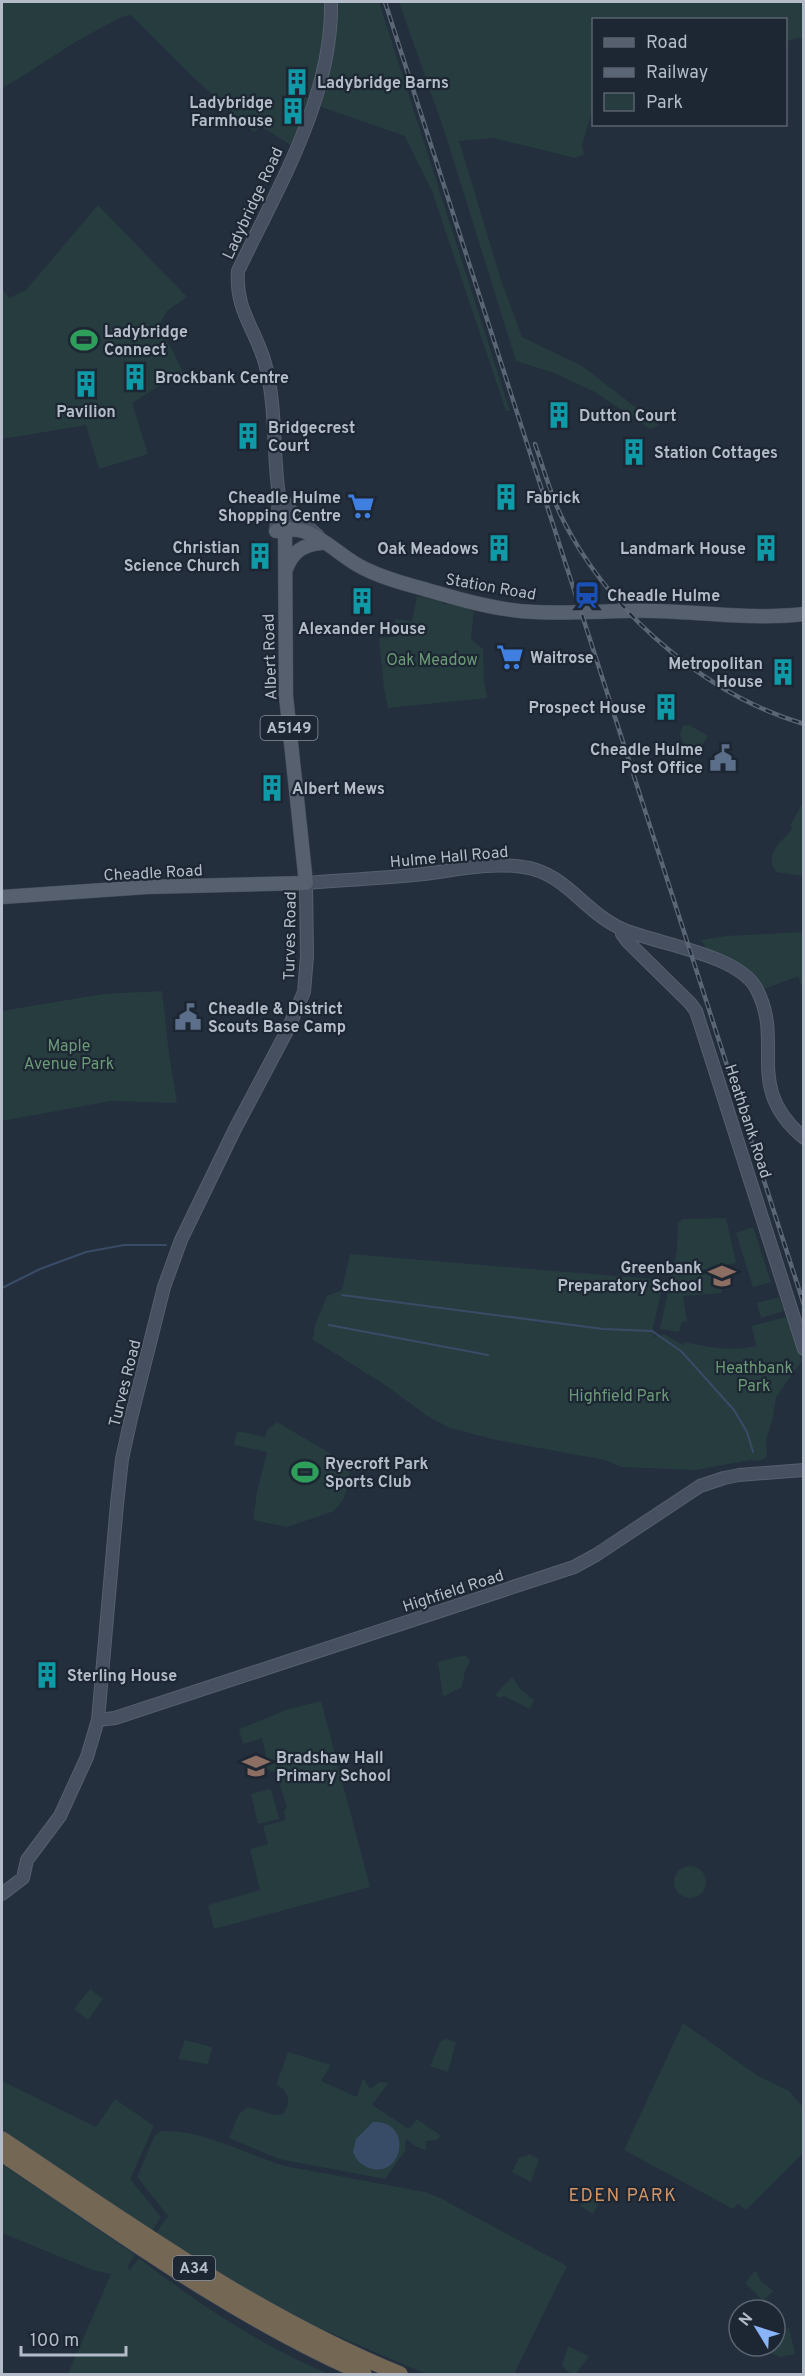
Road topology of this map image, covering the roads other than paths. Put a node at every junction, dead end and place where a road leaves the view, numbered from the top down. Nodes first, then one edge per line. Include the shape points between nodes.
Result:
1 (330, 2) edge
2 (278, 493) junction
3 (280, 534) junction
4 (322, 541) junction
5 (284, 574) junction
6 (804, 614) edge
7 (306, 883) junction
8 (2, 897) edge
9 (624, 930) junction
10 (804, 1138) edge
11 (804, 1348) edge
12 (804, 1470) edge
13 (98, 1720) junction
14 (2, 1894) edge
15 (2, 2139) edge
16 (2, 2154) edge
17 (364, 2374) edge
18 (400, 2374) edge

1 - 2 street, Ladybridge Road via 331,27 314,104 238,271 242,311 268,375
2 - 3 street, Albert Road via 285,513
2 - 4 street via 295,516
3 - 4 main road, Station Road
3 - 5 main road, Albert Road / A5149
4 - 5 main road via 298,550
4 - 6 main road, Station Road via 357,565 396,581 509,609 756,617
5 - 7 main road, Albert Road / A5149 via 286,696
7 - 8 main road, Cheadle Road
7 - 9 street, Hulme Hall Road via 522,866 552,876
7 - 13 street, Turves Road via 308,956 304,992 181,1240 164,1287 131,1418 118,1493
9 - 10 street, Hulme Hall Road via 732,966 750,981 764,1011 772,1099 789,1126
9 - 11 street, Heathbank Road via 622,934 628,942 696,1011
12 - 13 street, Highfield Road via 724,1478 700,1486 574,1567 115,1718
13 - 14 street, Turves Road via 64,1809 27,1860 23,1878
15 - 18 highway, A34 via 213,2280 338,2347
16 - 17 highway, A34 via 215,2296 288,2338

